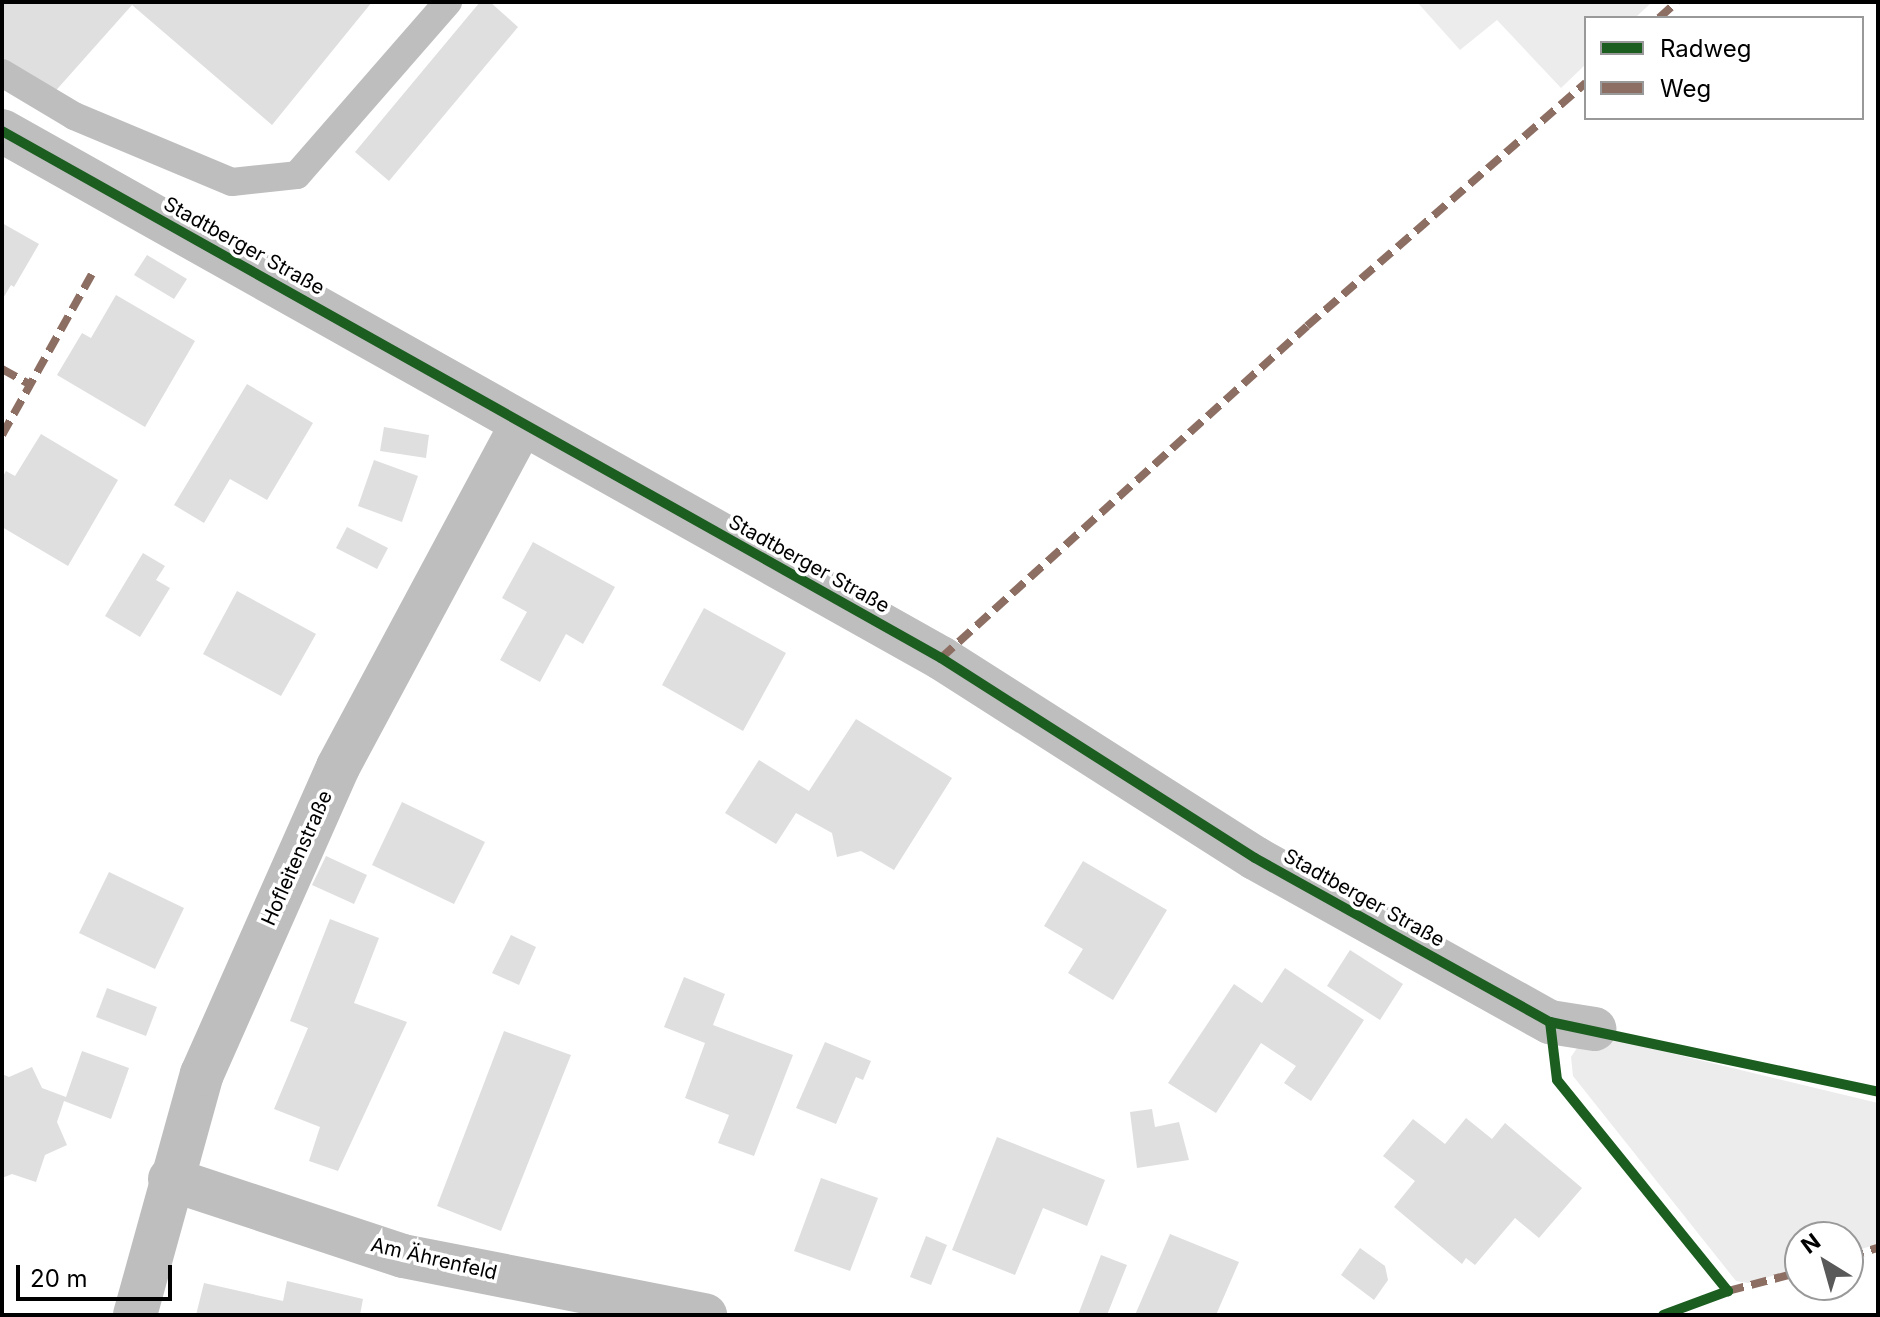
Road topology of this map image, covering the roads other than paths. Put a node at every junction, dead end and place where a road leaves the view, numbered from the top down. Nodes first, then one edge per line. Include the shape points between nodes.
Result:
1 (448, 2) edge
2 (2, 73) edge
3 (2, 131) edge
4 (521, 425) junction
5 (1594, 1029) dead end
6 (170, 1179) junction
7 (135, 1315) edge
8 (705, 1315) edge

1 - 2 lane via 297,175 232,182 74,116
3 - 4 street, Stadtberger Straße
4 - 5 street, Stadtberger Straße via 941,658 1255,858 1550,1022
4 - 6 street, Hofleitenstraße via 307,833 202,1074
6 - 7 street, Hofleitenstraße
6 - 8 street, Am Ährenfeld via 403,1256

